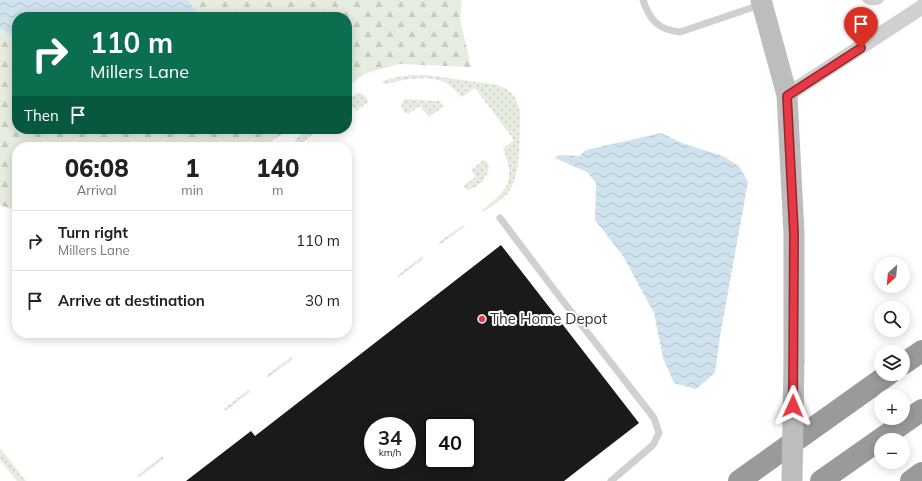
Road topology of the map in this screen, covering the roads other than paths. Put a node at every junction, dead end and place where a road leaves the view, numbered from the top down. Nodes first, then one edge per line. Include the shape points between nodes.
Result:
1 (643, 0) edge
2 (866, 0) edge
3 (880, 0) edge
4 (762, 2) edge
5 (922, 8) edge
6 (787, 96) junction
7 (500, 218) dead end
8 (922, 351) edge
9 (910, 359) edge
10 (879, 381) edge
11 (922, 410) edge
12 (922, 473) edge
13 (611, 481) edge
14 (739, 481) edge
15 (792, 481) edge
16 (821, 481) edge
17 (910, 481) edge

1 - 4 lane via 656,24 669,31 680,32
2 - 3 lane
4 - 6 street
5 - 6 street
6 - 15 street, bridge via 794,234
7 - 13 lane via 654,418 659,432 652,445
8 - 9 highway
10 - 14 highway
11 - 16 highway
12 - 17 highway

